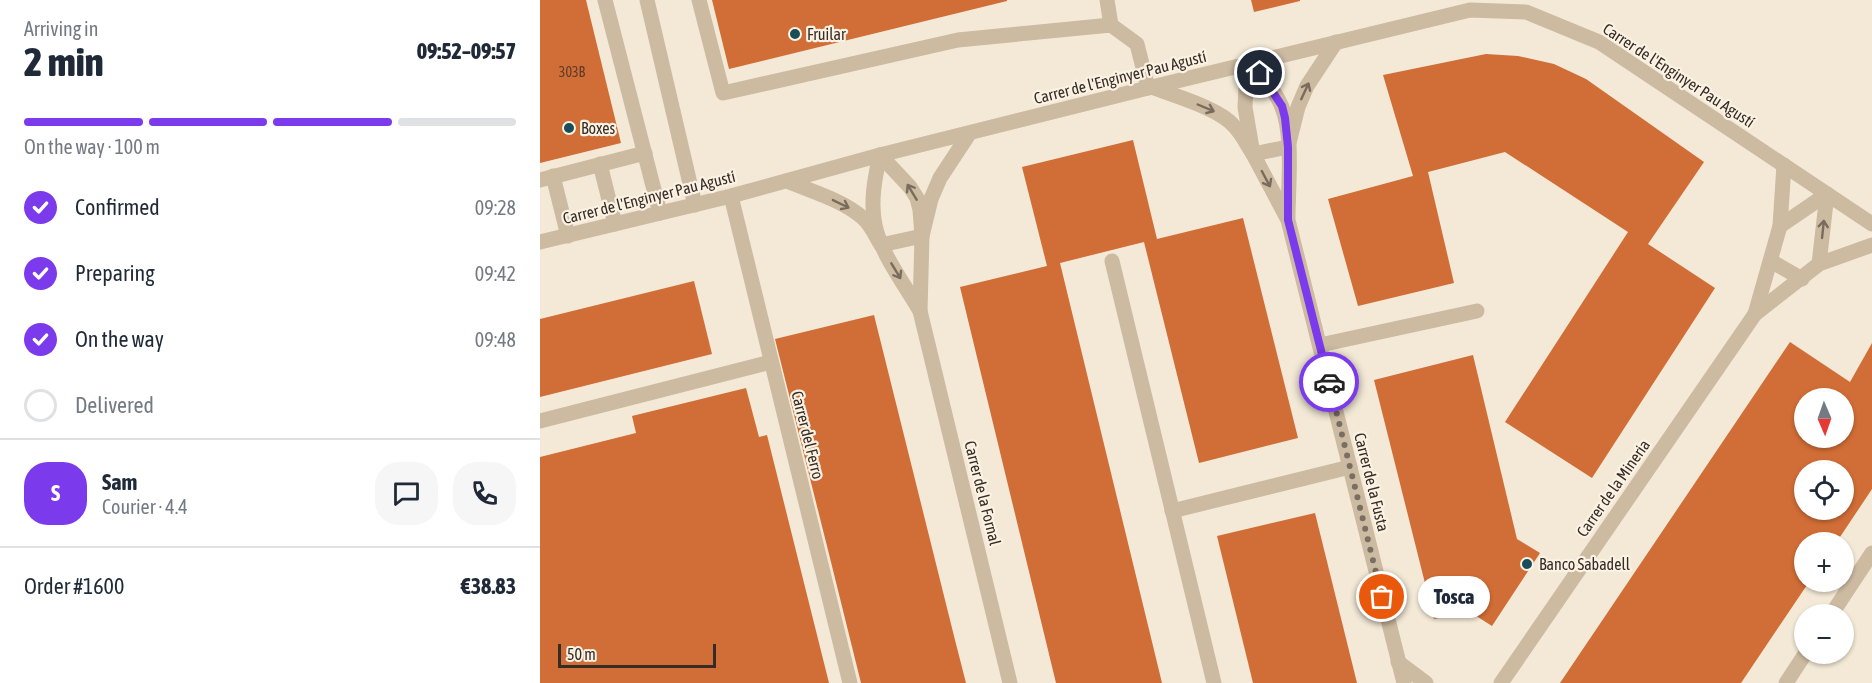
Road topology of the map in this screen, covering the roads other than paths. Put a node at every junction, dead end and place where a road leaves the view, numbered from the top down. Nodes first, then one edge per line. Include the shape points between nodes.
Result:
1 (605, 0) edge
2 (647, 0) edge
3 (699, 0) edge
4 (1107, 0) edge
5 (1111, 25) junction
6 (1336, 42) junction
7 (1253, 63) junction
8 (1150, 87) junction
9 (969, 134) junction
10 (1288, 147) junction
11 (645, 153) junction
12 (1253, 154) junction
13 (880, 155) junction
14 (600, 164) junction
15 (1784, 165) junction
16 (547, 178) edge
17 (787, 181) junction
18 (1827, 194) junction
19 (731, 196) junction
20 (695, 205) junction
21 (660, 213) junction
22 (1288, 220) junction
23 (615, 224) junction
24 (1872, 225) edge
25 (1780, 226) junction
26 (568, 236) junction
27 (922, 236) junction
28 (540, 243) edge
29 (881, 245) junction
30 (1872, 245) edge
31 (1112, 261) dead end
32 (1771, 261) junction
33 (1819, 264) junction
34 (1802, 279) junction
35 (1478, 310) dead end
36 (920, 311) junction
37 (1755, 315) junction
38 (1320, 345) junction
39 (771, 362) junction
40 (540, 421) edge
41 (1350, 467) junction
42 (1172, 511) junction
43 (1872, 553) edge
44 (1838, 604) edge
45 (1398, 662) junction
46 (1798, 664) edge
47 (850, 683) edge
48 (1010, 683) edge
49 (1214, 683) edge
50 (1404, 683) edge
51 (1426, 683) edge
52 (1501, 683) edge
53 (1786, 683) edge

1 - 11 street
2 - 20 street
3 - 5 street via 723,93 958,40
4 - 5 street
5 - 8 street via 1137,44
6 - 7 street, Carrer de l'Enginyer Pau Agustí
10 -> 6 street, Carrer de la Fusta via 1307,86
6 - 15 street, Carrer de l'Enginyer Pau Agustí via 1470,10 1526,12 1599,42
7 - 8 street, Carrer de l'Enginyer Pau Agustí
7 - 10 street, Carrer de la Fusta via 1282,106
7 - 12 street, Carrer de la Fusta via 1245,107
8 - 9 street, Carrer de l'Enginyer Pau Agustí
8 -> 12 street, Carrer de la Fusta via 1224,117
9 - 13 street, Carrer de l'Enginyer Pau Agustí
9 - 27 street, Carrer de la Fornal via 940,178
10 - 12 street
10 - 22 street, Carrer de la Fusta
11 - 14 street
11 - 21 street
12 -> 22 street, Carrer de la Fusta
13 - 17 street, Carrer de l'Enginyer Pau Agustí
27 -> 13 street, Carrer de la Fornal via 916,198
13 - 29 street, Carrer de la Fornal via 874,181 874,223
14 - 16 street
14 - 23 street
15 - 18 street, Carrer de l'Enginyer Pau Agustí
15 - 25 street, Carrer de la Mineria
16 - 26 street
17 - 19 street, Carrer de l'Enginyer Pau Agustí
17 -> 29 street, Carrer de la Fornal via 855,212
18 - 24 street, Carrer de l'Enginyer Pau Agustí
18 - 25 street
33 -> 18 street
19 - 20 street, Carrer de l'Enginyer Pau Agustí
19 - 39 street, Carrer del Ferro
20 - 21 street, Carrer de l'Enginyer Pau Agustí
21 - 23 street, Carrer de l'Enginyer Pau Agustí
22 - 38 street, Carrer de la Fusta
23 - 26 street, Carrer de l'Enginyer Pau Agustí
25 - 32 street, Carrer de la Mineria
26 - 28 street, Carrer de l'Enginyer Pau Agustí
27 - 29 street
27 - 36 street, Carrer de la Fornal
29 -> 36 street, Carrer de la Fornal
30 - 33 street, Carrer de la Mineria
31 - 42 street
32 - 34 street
32 - 37 street, Carrer de la Mineria
33 - 34 street, Carrer de la Mineria
34 - 37 street, Carrer de la Mineria
35 - 38 street
36 - 48 street, Carrer de la Fornal
37 - 52 street, Carrer de la Mineria
38 - 41 street, Carrer de la Fusta
39 - 40 street
39 - 47 street, Carrer del Ferro
41 - 42 street
41 - 45 street, Carrer de la Fusta
42 - 49 street
43 - 44 street
45 - 50 street, Carrer de la Fusta
45 - 51 street
46 - 53 street

